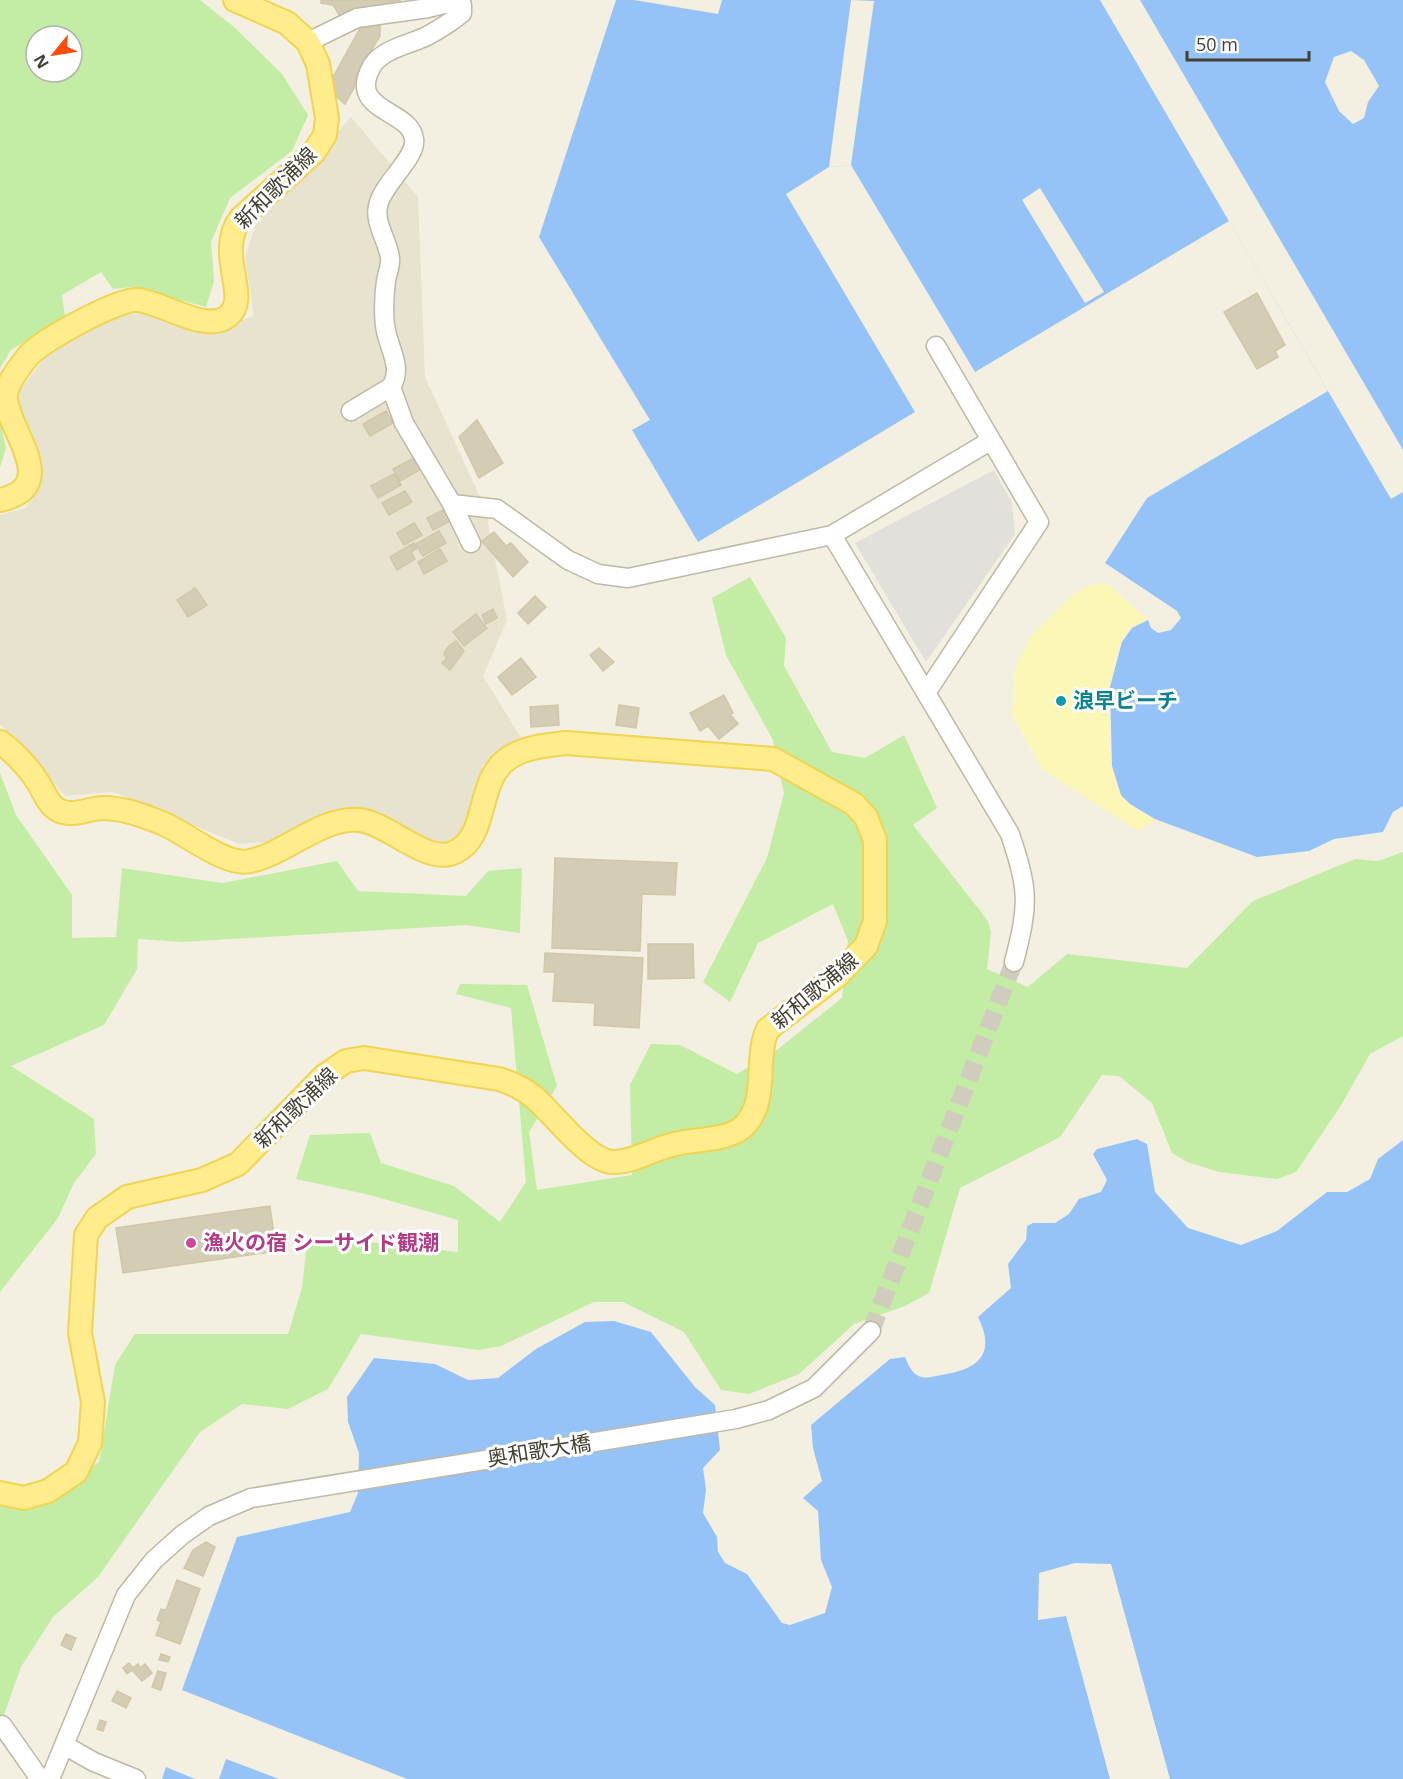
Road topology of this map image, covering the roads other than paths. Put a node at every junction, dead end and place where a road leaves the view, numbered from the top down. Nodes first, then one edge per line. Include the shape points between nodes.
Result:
1 (235, 0) edge
2 (308, 42) junction
3 (936, 346) dead end
4 (391, 387) junction
5 (351, 411) dead end
6 (990, 441) junction
7 (0, 500) edge
8 (452, 504) junction
9 (832, 535) junction
10 (471, 543) dead end
11 (926, 693) junction
12 (0, 742) edge
13 (1014, 962) tunnel mouth
14 (871, 1331) tunnel mouth
15 (0, 1493) edge
16 (2, 1725) dead end
17 (64, 1745) junction
18 (40, 1779) edge
19 (50, 1779) edge
20 (136, 1779) edge

1 - 2 main road, 新和歌浦線 via 287,23
2 - 4 street via 357,18 453,2 462,5 462,13 452,21 386,53 373,64 366,81 369,97 409,127 415,138 413,149 381,194 377,208 391,261 386,281 386,331 394,354 396,378
2 - 7 main road, 新和歌浦線 via 318,64 327,118 325,135 314,152 232,230 229,250 238,297 229,316 217,322 198,320 154,302 134,300 100,311 31,354 5,396 29,456 29,473 25,486 10,498
3 - 6 street
4 - 5 street
4 - 8 street via 404,423
6 - 9 street
6 - 11 street via 1039,522
8 - 9 street via 496,509 568,560 598,574 628,578
8 - 10 street
9 - 11 street
11 - 13 street via 1010,834 1024,876 1026,914
12 - 15 main road, 新和歌浦線 via 59,810 74,813 122,809 165,824 228,858 248,862 334,823 359,820 432,853 446,856 459,851 477,826 492,773 517,753 533,748 566,743 773,759 855,804 866,817 874,840 875,921 866,946 852,963 768,1029 762,1042 760,1082 752,1114 744,1126 728,1134 673,1144 613,1163 586,1149 517,1085 364,1058 346,1061 324,1077 238,1164 202,1180 127,1197 97,1218 86,1235 80,1333 93,1402 90,1443 76,1472 48,1491 24,1498
14 - 17 street, 奥和歌大橋 via 814,1388 769,1410 736,1419 251,1498 209,1516 154,1560 126,1595
16 - 18 street
17 - 19 street, 奥和歌大橋
17 - 20 street

